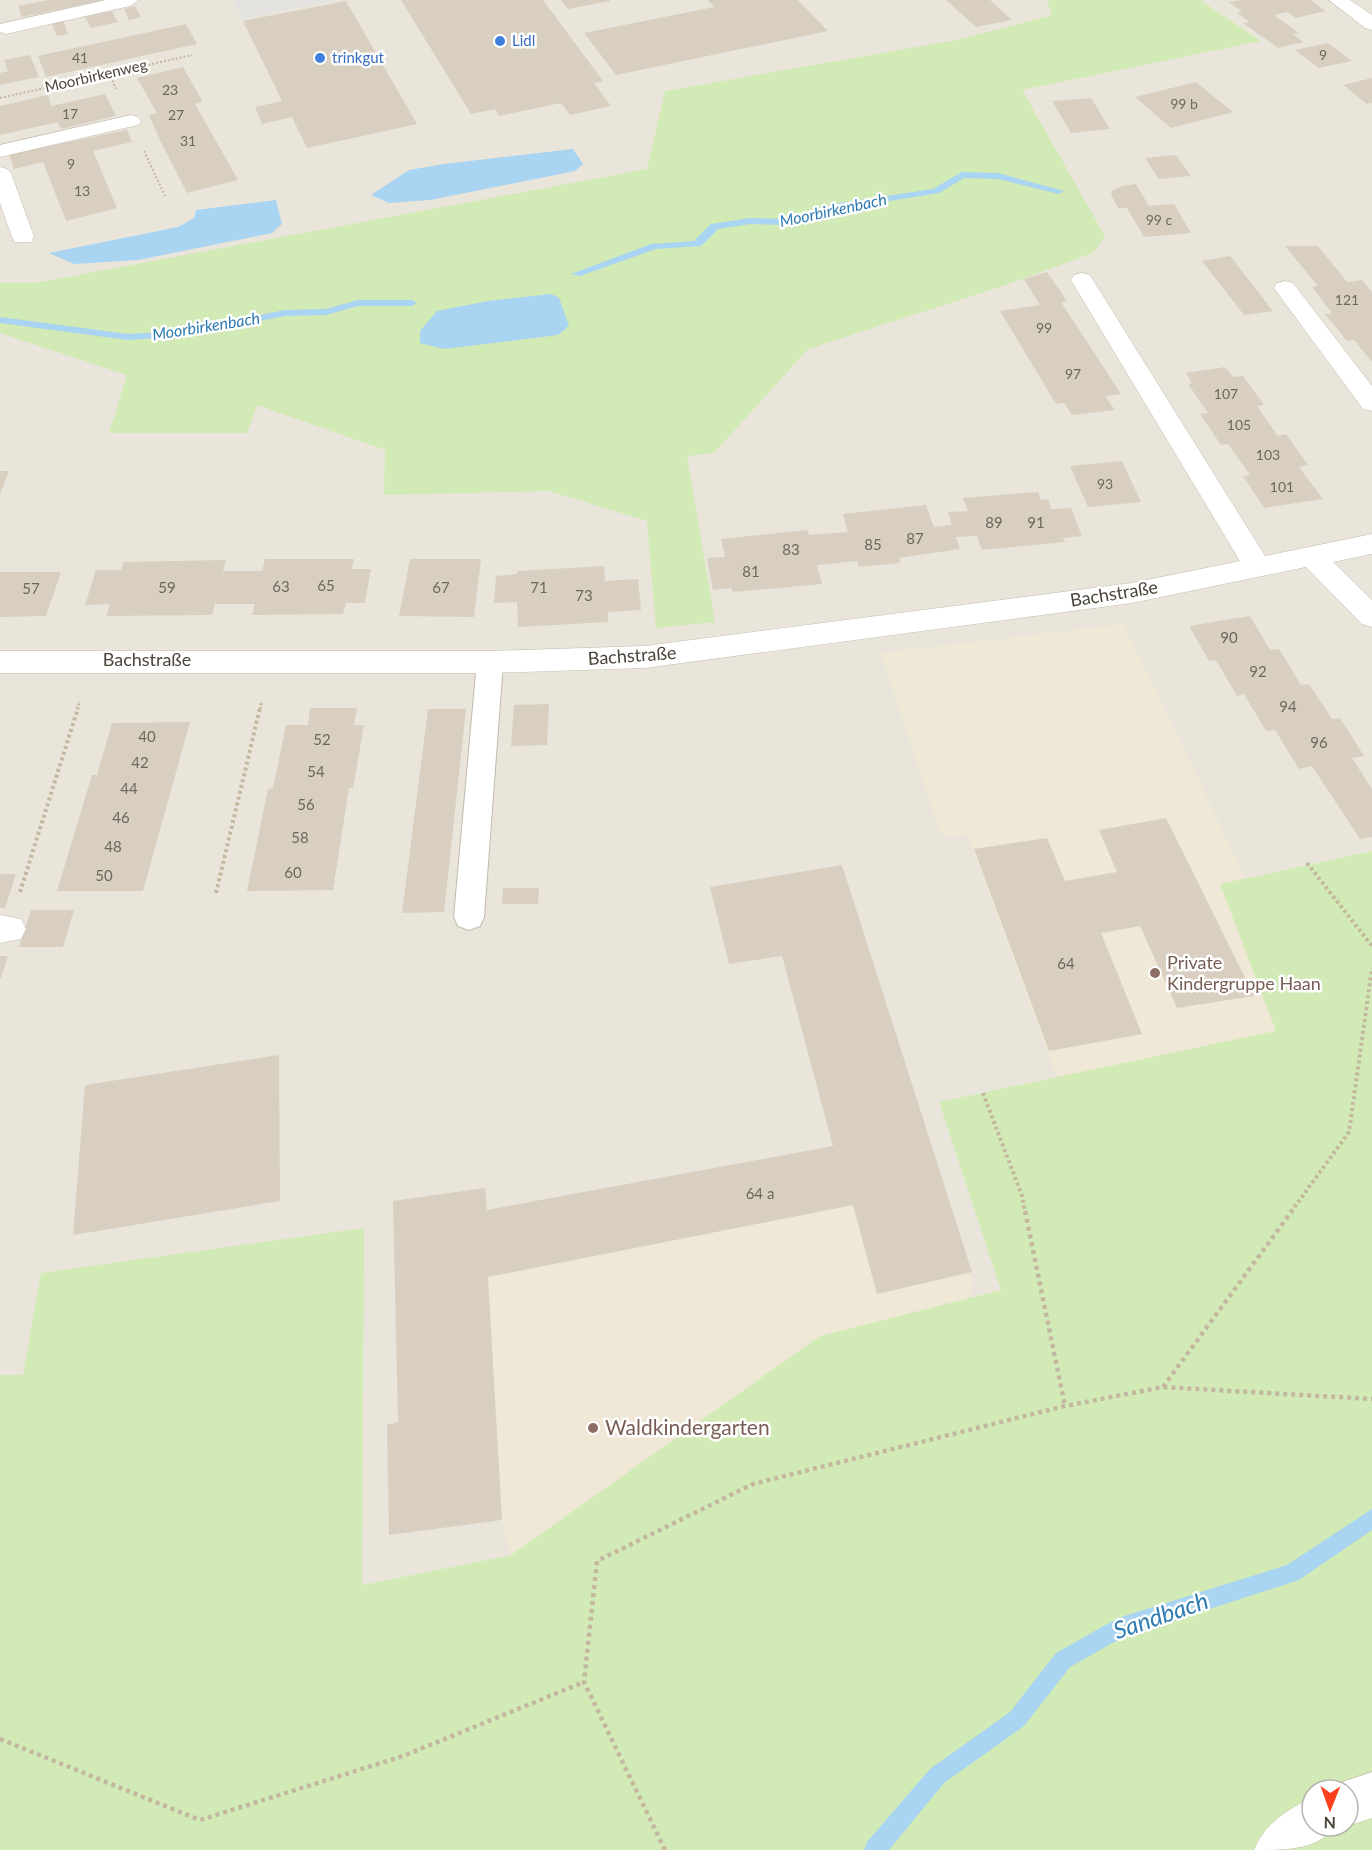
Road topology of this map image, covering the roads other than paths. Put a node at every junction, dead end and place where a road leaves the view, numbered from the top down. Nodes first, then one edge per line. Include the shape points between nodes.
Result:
1 (130, 0) edge
2 (1338, 0) edge
3 (1370, 20) edge
4 (2, 24) edge
5 (130, 121) dead end
6 (0, 151) edge
7 (0, 173) edge
8 (23, 237) dead end
9 (1082, 280) dead end
10 (1285, 288) dead end
11 (1372, 403) edge
12 (1372, 544) edge
13 (1312, 557) junction
14 (1259, 569) junction
15 (1372, 617) edge
16 (0, 662) edge
17 (489, 662) junction
18 (469, 917) dead end
19 (1300, 1832) edge
20 (1278, 1850) edge

1 - 4 street
2 - 3 street
5 - 6 street
7 - 8 street
9 - 14 street
10 - 11 street
12 - 13 street, Bachstraße
13 - 14 street, Bachstraße
13 - 15 street
14 - 17 street, Bachstraße via 1132,593 645,657
16 - 17 street, Bachstraße
17 - 18 lane
19 - 20 street

